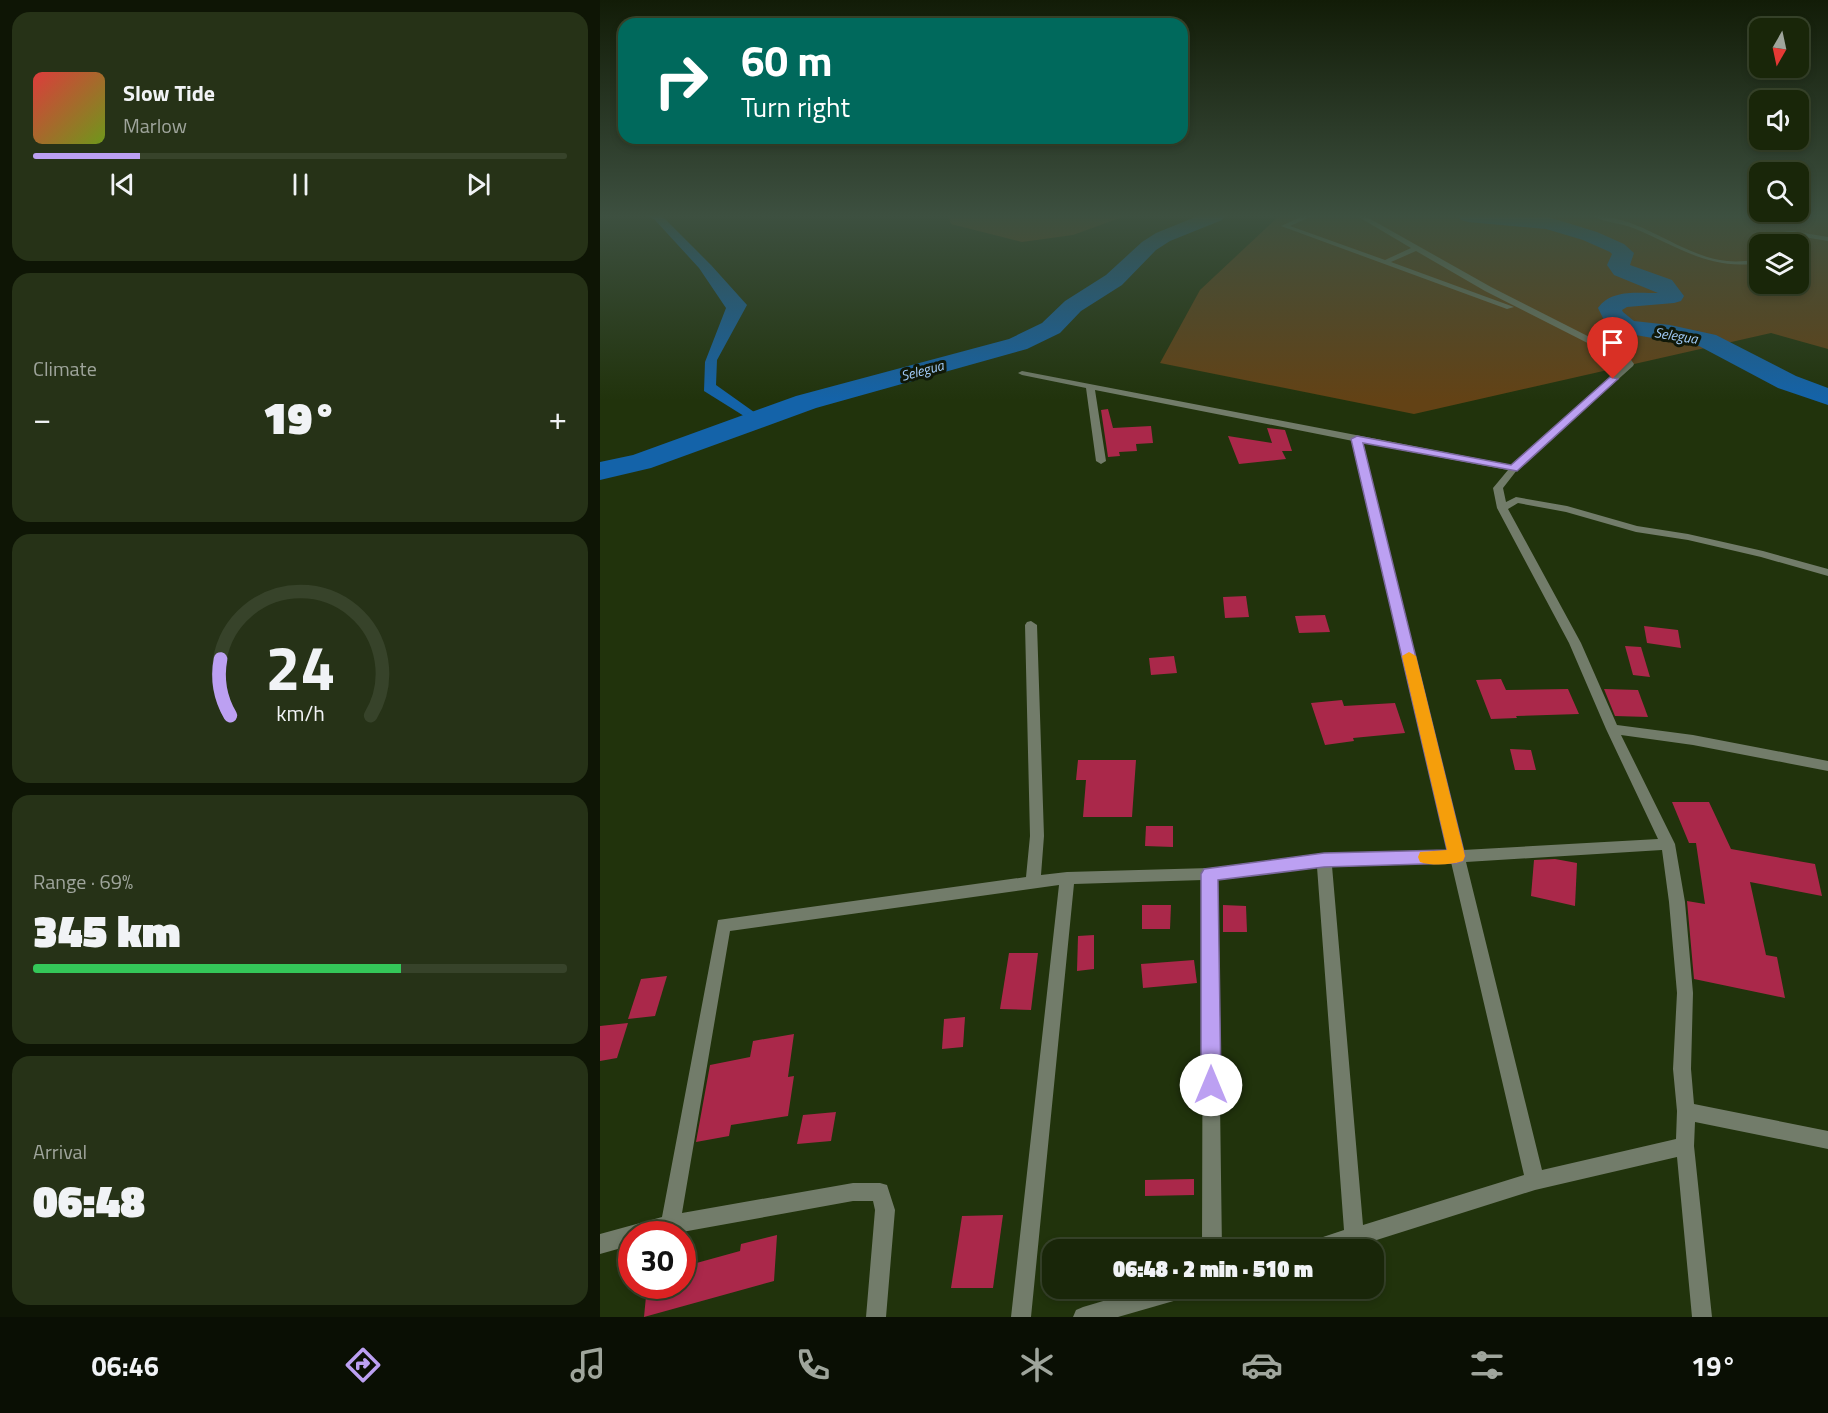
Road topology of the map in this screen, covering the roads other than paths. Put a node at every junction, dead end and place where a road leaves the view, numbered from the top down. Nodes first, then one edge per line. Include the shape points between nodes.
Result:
1 (1428, 277) edge
2 (1470, 277) edge
3 (1553, 323) junction
4 (1022, 374) dead end
5 (1090, 387) junction
6 (1357, 439) junction
7 (1101, 461) dead end
8 (1514, 468) junction
9 (1502, 508) junction
10 (1828, 573) edge
11 (1031, 625) dead end
12 (1612, 729) junction
13 (1828, 766) edge
14 (1668, 844) junction
15 (1457, 856) junction
16 (1324, 860) junction
17 (1210, 874) junction
18 (1067, 878) junction
19 (1033, 882) junction
20 (1686, 1111) junction
21 (1828, 1140) edge
22 (1685, 1146) junction
23 (1534, 1181) junction
24 (671, 1221) edge
25 (692, 1221) edge
26 (1354, 1236) junction
27 (618, 1239) edge
28 (1212, 1239) edge
29 (1345, 1239) edge
30 (600, 1244) edge
31 (1146, 1299) edge
32 (876, 1317) edge
33 (1021, 1317) edge
34 (1083, 1317) edge
35 (1701, 1317) edge

1 - 3 street
2 - 3 street
3 - 8 street via 1630,364
4 - 5 street
5 - 6 street
5 - 7 street
6 - 8 street
6 - 15 street
8 - 9 street via 1498,488
9 - 10 street via 1516,501 1567,509
9 - 12 street via 1575,643
11 - 19 street via 1036,836
12 - 13 street
12 - 14 street
14 - 15 street
14 - 20 street via 1685,993 1682,1069
15 - 16 street
15 - 23 street
16 - 17 street
16 - 26 street
17 - 18 street
17 - 28 street
18 - 19 street
18 - 33 street
19 - 24 street via 723,925
20 - 21 street
20 - 22 street
22 - 23 street
22 - 35 street
23 - 26 street
25 - 32 street via 853,1192 880,1192 885,1209
26 - 29 street
27 - 30 street
31 - 34 street

